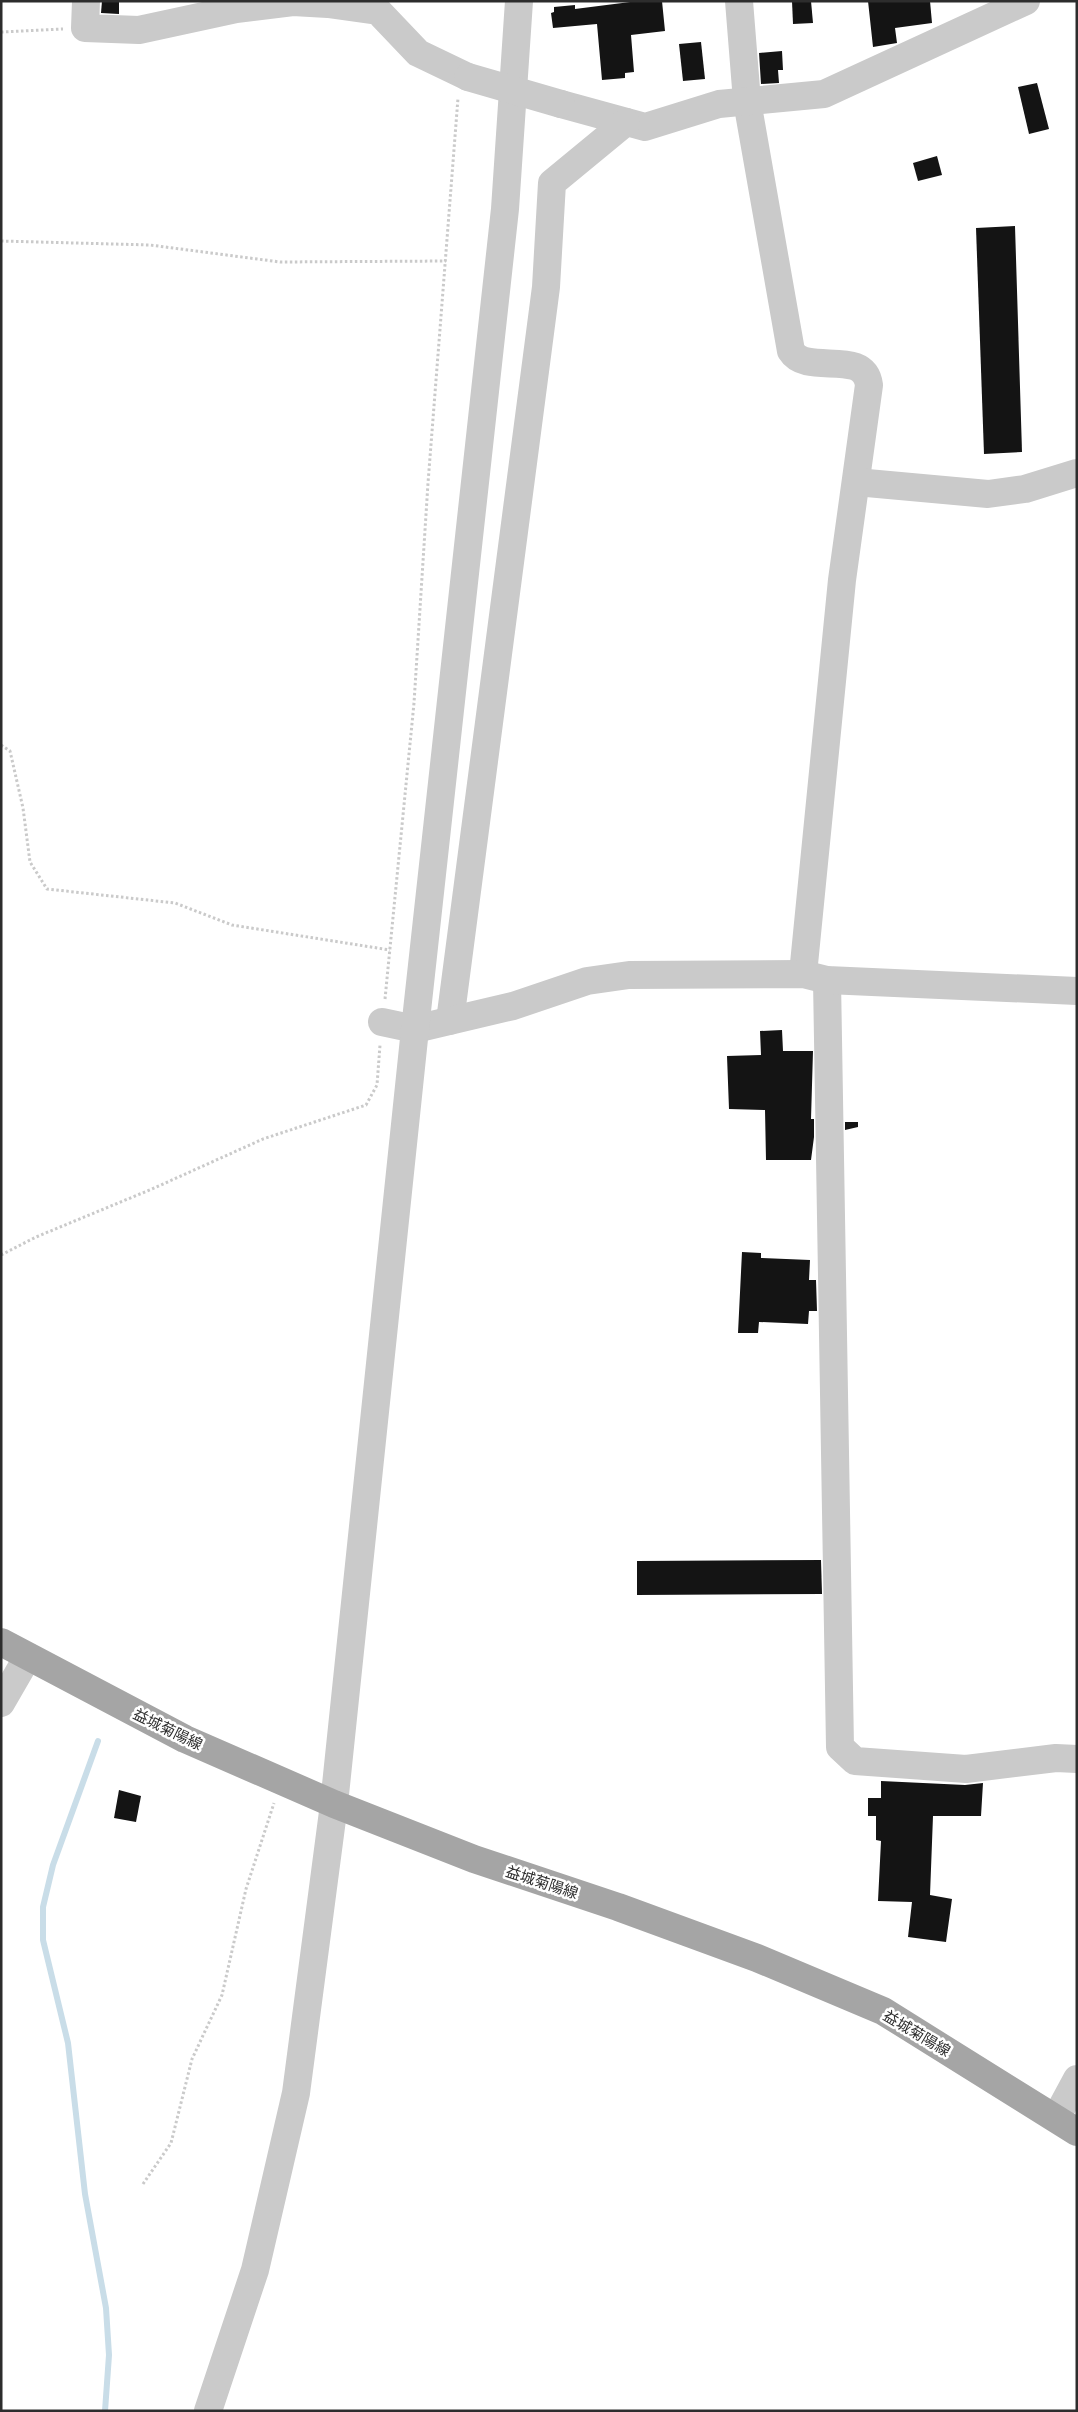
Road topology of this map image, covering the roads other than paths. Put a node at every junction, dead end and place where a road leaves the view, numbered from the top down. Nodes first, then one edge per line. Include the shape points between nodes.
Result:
1 (86, 1) edge
2 (519, 1) edge
3 (740, 1) edge
4 (1026, 1) edge
5 (747, 101) junction
6 (626, 122) junction
7 (1077, 473) edge
8 (856, 482) junction
9 (815, 977) junction
10 (1077, 991) edge
11 (450, 1020) junction
12 (382, 1022) road end
13 (414, 1029) junction
14 (1, 1642) edge
15 (27, 1658) junction
16 (1, 1703) edge
17 (1077, 1759) edge
18 (334, 1804) junction
19 (1077, 2079) edge
20 (1066, 2125) edge
21 (208, 2411) edge

1 - 6 street, bridge via 85,28 139,30 236,9 293,2 378,11 418,53 464,76
2 - 13 street via 505,209
3 - 5 street
4 - 5 street via 824,94
5 - 6 street via 719,104 645,127
5 - 8 street via 791,351 801,360 858,367 868,380
6 - 11 street via 552,184 546,287
7 - 8 street via 1025,489 988,494
8 - 9 street via 842,580
9 - 10 street
9 - 11 street via 629,975 588,981 513,1006
9 - 17 street via 840,1748 855,1761 966,1768 1056,1758
11 - 13 street
12 - 13 street
13 - 18 street
14 - 15 main road, 益城菊陽線
15 - 16 street
15 - 18 main road, 益城菊陽線 via 185,1739
18 - 20 main road, 益城菊陽線 via 474,1859 757,1958 883,2012
18 - 21 street via 296,2093 255,2270
19 - 20 street

